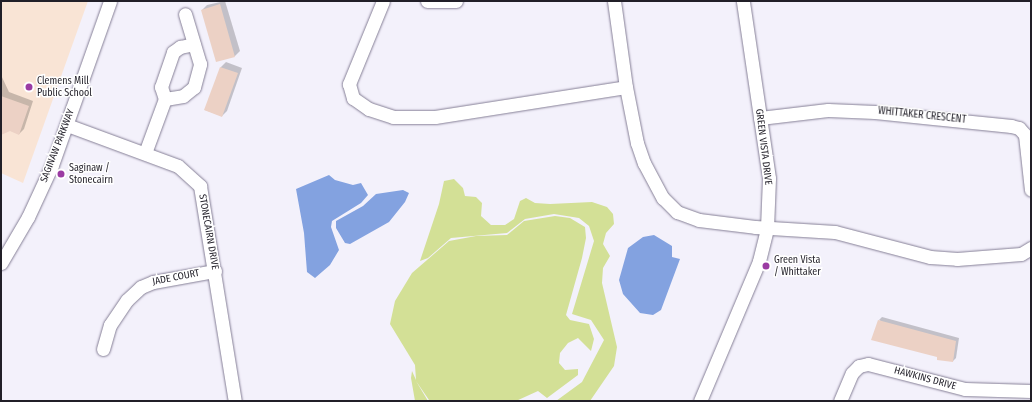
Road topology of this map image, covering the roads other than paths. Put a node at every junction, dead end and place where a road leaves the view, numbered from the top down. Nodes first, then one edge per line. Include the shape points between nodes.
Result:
1 (110, 1) edge
2 (383, 1) edge
3 (427, 1) edge
4 (456, 1) edge
5 (614, 1) edge
6 (743, 1) edge
7 (185, 14) dead end
8 (194, 44) junction
9 (626, 87) junction
10 (165, 99) junction
11 (760, 118) junction
12 (67, 124) junction
13 (145, 153) junction
14 (1031, 190) edge
15 (768, 228) junction
16 (1031, 248) edge
17 (1, 263) edge
18 (215, 271) junction
19 (103, 349) dead end
20 (1031, 391) edge
21 (235, 401) edge
22 (700, 401) edge
23 (840, 401) edge

1 - 12 street, SAGINAW PARKWAY
2 - 9 street via 349,84 353,98 368,109 393,117 435,116
3 - 4 street
5 - 9 street
6 - 11 street, GREEN VISTA DRIVE
7 - 8 street
8 - 10 street via 180,46 173,52 160,87
8 - 10 street via 200,64 194,87 183,96
9 - 15 street via 637,143 644,163 669,206 677,212 699,220
10 - 13 street
11 - 14 street, WHITTAKER CRESCENT via 828,110 867,111 1019,128 1025,135
11 - 15 street, GREEN VISTA DRIVE via 769,178
12 - 13 street, STONECAIRN DRIVE
12 - 17 street, SAGINAW PARKWAY via 41,190
13 - 18 street, STONECAIRN DRIVE via 178,166 195,178 200,186
15 - 16 street via 835,232 930,257 957,259 1022,254
15 - 22 street, GREEN VISTA DRIVE via 759,261
18 - 19 street, JADE COURT via 153,282 141,287 127,300 110,325
18 - 21 street, STONECAIRN DRIVE
20 - 23 street, HAWKINS DRIVE via 965,389 868,364 859,366 852,373

